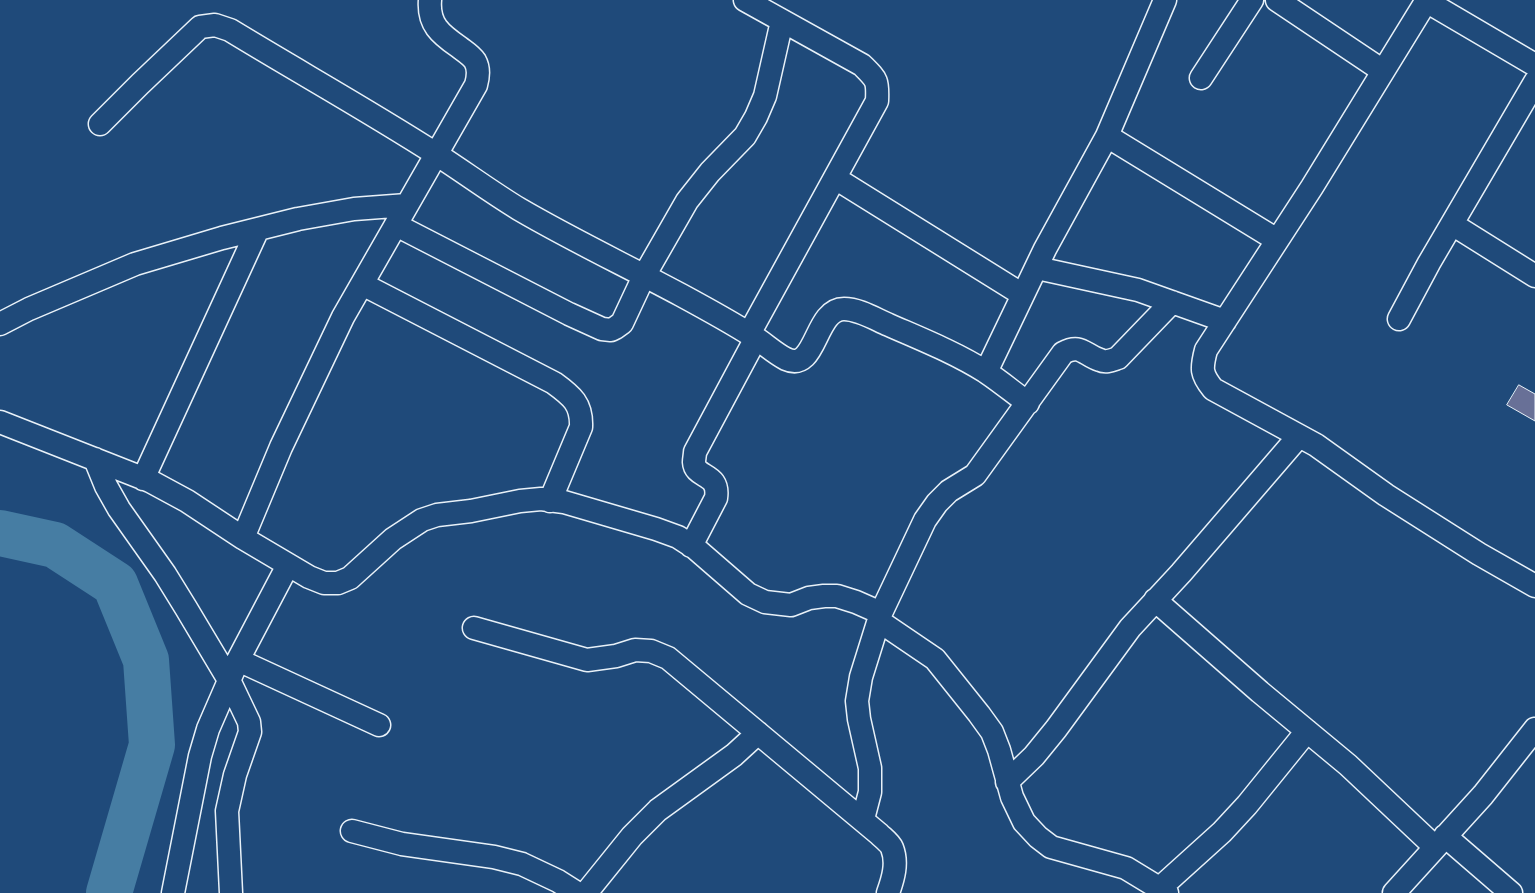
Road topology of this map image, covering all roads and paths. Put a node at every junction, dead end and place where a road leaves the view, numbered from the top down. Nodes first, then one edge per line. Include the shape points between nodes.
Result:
1 (430, 0) edge
2 (745, 0) edge
3 (1165, 0) edge
4 (1252, 0) edge
5 (1277, 0) edge
6 (1427, 1) edge
7 (782, 21) junction
8 (1535, 65) edge
9 (1383, 70) junction
10 (1201, 78) dead end
11 (1535, 82) edge
12 (100, 124) dead end
13 (1106, 136) junction
14 (436, 154) junction
15 (835, 178) junction
16 (407, 205) junction
17 (1452, 224) junction
18 (396, 226) junction
19 (258, 229) junction
20 (1277, 240) junction
21 (1036, 268) junction
22 (644, 276) junction
23 (1535, 276) edge
24 (362, 284) junction
25 (1023, 296) junction
26 (1172, 302) junction
27 (1399, 319) dead end
28 (1225, 321) junction
29 (0, 324) edge
30 (752, 336) junction
31 (986, 372) junction
32 (1028, 403) junction
33 (0, 422) edge
34 (1299, 436) junction
35 (95, 459) junction
36 (143, 479) junction
37 (550, 501) junction
38 (243, 538) junction
39 (691, 546) junction
40 (288, 565) junction
41 (1535, 586) edge
42 (1155, 600) junction
43 (880, 617) junction
44 (474, 628) dead end
45 (238, 660) junction
46 (229, 680) junction
47 (379, 725) dead end
48 (1535, 729) edge
49 (1307, 731) junction
50 (758, 733) junction
51 (1007, 782) junction
52 (863, 820) junction
53 (352, 831) dead end
54 (1440, 842) junction
55 (548, 886) edge
56 (1164, 891) edge
57 (173, 893) edge
58 (231, 893) edge
59 (577, 893) edge
60 (586, 893) edge
61 (888, 893) edge
62 (1394, 893) edge
63 (1511, 893) edge

1 - 14 street via 431,18 445,38 476,62 478,74 476,85
2 - 7 street
3 - 13 street
4 - 10 street
5 - 9 street
6 - 8 street
6 - 9 street
7 - 15 street via 862,65 875,77 877,101
7 - 22 street via 765,96 756,117 745,136 710,172 687,201
9 - 20 street
11 - 17 street
12 - 14 street via 200,28 215,25 230,30
13 - 20 street
13 - 21 street
14 - 16 street
14 - 22 street via 518,208
15 - 25 street
15 - 30 street
16 - 18 street
16 - 19 street via 354,209 298,218
17 - 23 street
17 - 27 street
18 - 22 street via 602,329 611,330 622,323
18 - 24 street
19 - 29 street via 135,264
19 - 36 street
20 - 28 street
21 - 25 street
21 - 26 street via 1138,290
22 - 30 street
24 - 37 street via 554,383 570,395 582,416 581,427
24 - 38 street via 343,317 281,447
25 - 31 street
26 - 28 street
26 - 32 street via 1118,358 1101,361 1078,349 1063,353
28 - 34 street via 1206,350 1202,364 1202,373 1206,381 1213,390
30 - 31 street via 786,359 794,361 806,356 828,316 847,309 940,347
30 - 39 street via 696,452 696,468 715,484 717,490 716,498
31 - 32 street
32 - 43 street via 975,475 949,491 925,520
33 - 35 street
34 - 41 street via 1316,445 1386,495
34 - 42 street
35 - 36 street
35 - 46 street via 119,509 165,574
36 - 38 street via 187,501
37 - 39 street via 564,502 656,528 678,537
37 - 40 street via 541,499 520,502 437,515 422,520 393,539 350,578 338,582 324,583
38 - 40 street
39 - 43 street via 748,594 765,602 791,605 809,598 837,596 856,602
40 - 45 street
42 - 49 street
42 - 51 street via 1126,633 1034,756
43 - 51 street via 935,659 959,688 992,732
43 - 52 street via 861,677 857,701 870,768 870,792
44 - 50 street via 587,660 635,650 651,651 668,658
45 - 46 street
45 - 47 street
46 - 57 street via 208,729 200,756
46 - 58 street via 249,722 250,732 235,774 227,812
48 - 54 street
49 - 54 street
49 - 56 street via 1247,805
50 - 52 street
50 - 60 street via 734,755 658,810 632,836
51 - 56 street via 1024,822 1050,847 1126,868
52 - 61 street via 892,848 894,868
53 - 55 street via 402,844 441,848 522,864
54 - 62 street
54 - 63 street
55 - 59 street

